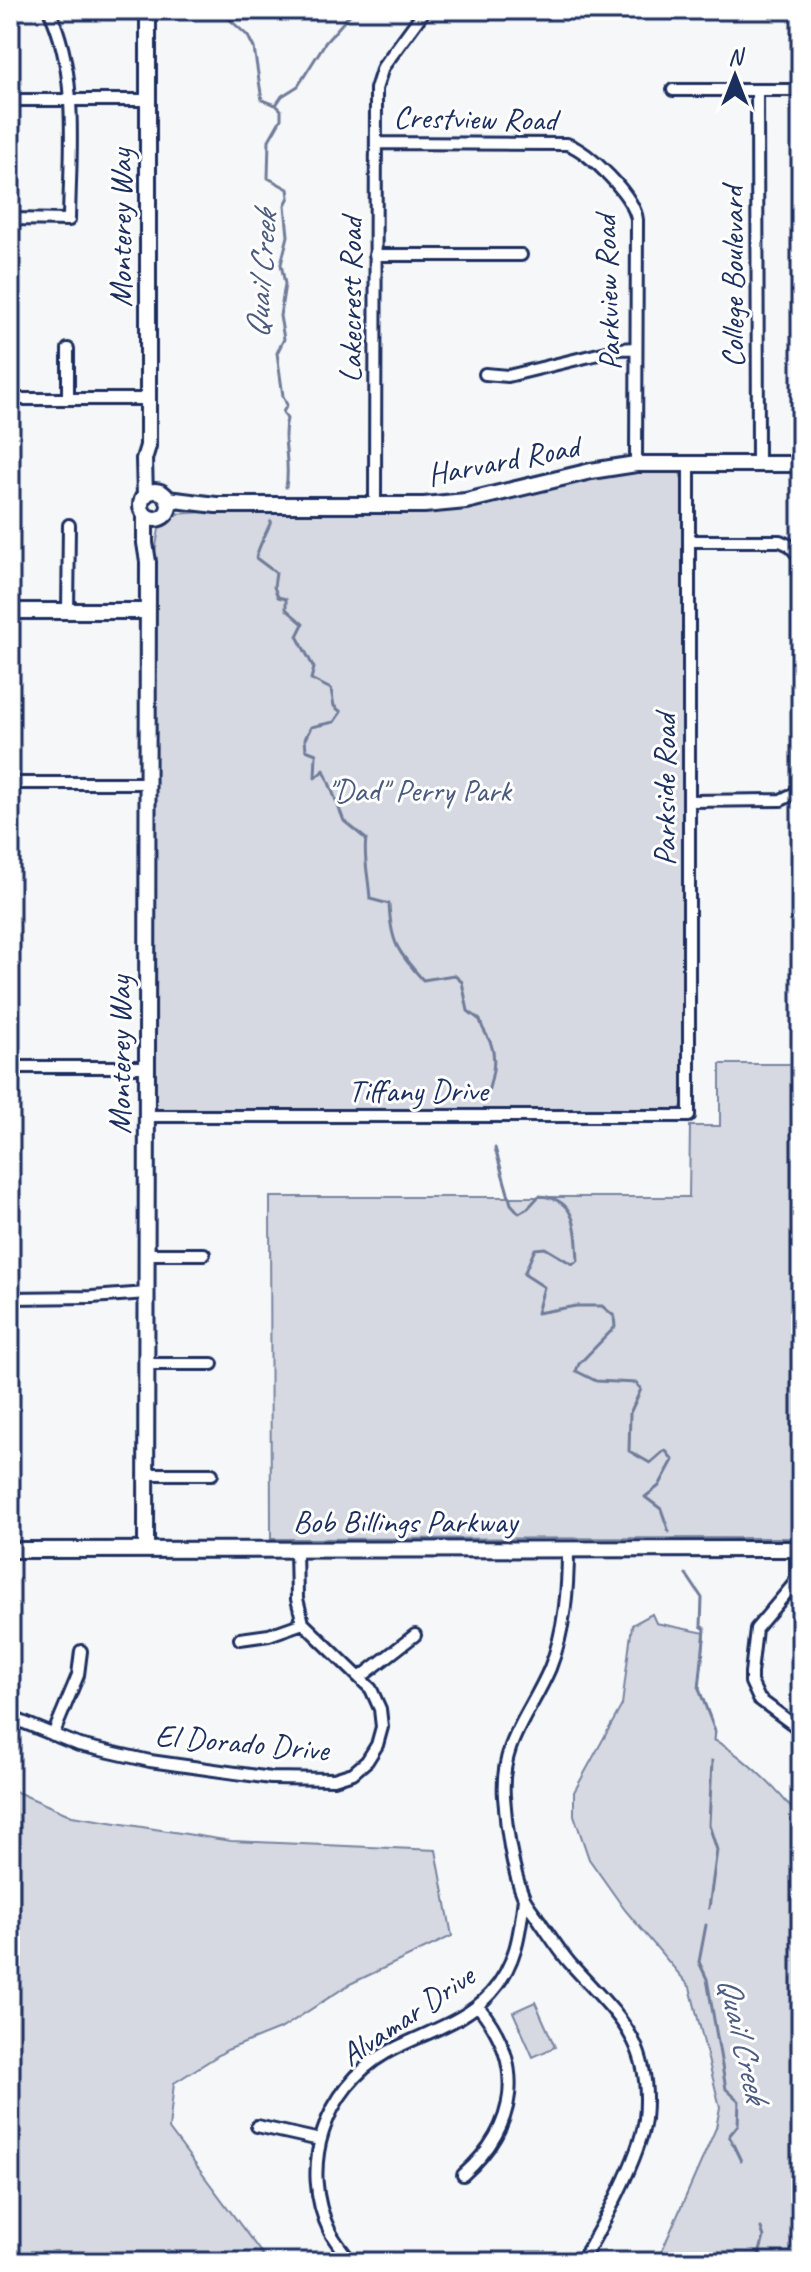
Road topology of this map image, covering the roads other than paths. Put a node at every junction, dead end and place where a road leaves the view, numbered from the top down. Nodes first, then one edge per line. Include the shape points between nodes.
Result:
1 (49, 10) edge
2 (148, 10) edge
3 (425, 10) edge
4 (673, 90) dead end
5 (757, 90) junction
6 (801, 90) edge
7 (10, 100) edge
8 (69, 100) junction
9 (148, 100) junction
10 (376, 143) junction
11 (573, 146) joint
12 (10, 219) edge
13 (375, 255) junction
14 (521, 255) dead end
15 (636, 348) junction
16 (68, 349) dead end
17 (485, 374) dead end
18 (10, 399) edge
19 (68, 399) junction
20 (148, 399) junction
21 (148, 446) junction
22 (636, 464) junction
23 (689, 464) junction
24 (758, 464) junction
25 (801, 464) edge
26 (375, 505) junction
27 (160, 508) junction
28 (69, 525) dead end
29 (689, 541) junction
30 (10, 611) edge
31 (68, 611) junction
32 (148, 611) junction
33 (10, 783) edge
34 (147, 783) junction
35 (690, 801) junction
36 (10, 1067) edge
37 (147, 1067) junction
38 (147, 1116) junction
39 (689, 1116) joint
40 (147, 1254) junction
41 (204, 1254) dead end
42 (147, 1293) junction
43 (10, 1298) edge
44 (146, 1364) junction
45 (212, 1364) dead end
46 (146, 1474) junction
47 (212, 1474) dead end
48 (146, 1549) junction
49 (296, 1549) junction
50 (568, 1549) junction
51 (799, 1549) edge
52 (10, 1550) edge
53 (798, 1578) edge
54 (303, 1623) junction
55 (415, 1635) dead end
56 (240, 1639) dead end
57 (81, 1651) dead end
58 (361, 1677) junction
59 (10, 1717) edge
60 (798, 1728) dead end
61 (53, 1735) junction
62 (524, 1898) junction
63 (478, 2006) junction
64 (257, 2126) dead end
65 (320, 2140) junction
66 (463, 2175) dead end
67 (351, 2262) edge
68 (581, 2262) edge

1 - 8 street via 65,56
2 - 9 street, Monterey Way
3 - 10 street, Lakecrest Road via 380,72
4 - 5 street
5 - 6 street
5 - 24 street, College Boulevard
7 - 8 street
8 - 9 street
8 - 12 street via 69,220
9 - 20 street, Monterey Way
10 - 11 street, Crestview Road
10 - 13 street, Lakecrest Road
11 - 15 street, Parkview Road via 635,207
13 - 14 street
13 - 26 street, Lakecrest Road
15 - 17 street via 508,376
15 - 22 street, Parkview Road
16 - 19 street
18 - 19 street
19 - 20 street
20 - 21 street, Monterey Way
21 - 27 street, Monterey Way
21 - 27 street, Monterey Way via 141,508
22 - 23 street, Harvard Road
22 - 26 street, Harvard Road via 466,501
23 - 24 street, Harvard Road
23 - 29 street, Parkside Road
24 - 25 street, Harvard Road
26 - 27 street, Harvard Road
27 - 32 street, Monterey Way via 148,562
28 - 31 street
29 - 35 street, Parkside Road
29 - 35 street via 780,541 799,556 801,748 800,784 787,799
30 - 31 street
31 - 32 street
32 - 34 street, Monterey Way
33 - 34 street
34 - 37 street, Monterey Way
35 - 39 street, Parkside Road
36 - 37 street
37 - 38 street, Monterey Way
38 - 39 street, Tiffany Drive
38 - 40 street, Monterey Way
40 - 41 street
40 - 42 street, Monterey Way
42 - 43 street
42 - 44 street, Monterey Way
44 - 45 street
44 - 46 street, Monterey Way
46 - 47 street
46 - 48 street, Monterey Way
48 - 49 street, Bob Billings Parkway
48 - 52 street, Bob Billings Parkway
49 - 50 street, Bob Billings Parkway
49 - 54 street
50 - 51 street, Bob Billings Parkway
50 - 62 street, Alvamar Drive via 558,1642 543,1684 510,1742 503,1775 509,1836
51 - 53 street
53 - 60 street via 756,1629 751,1673 759,1699
54 - 56 street
54 - 58 street, El Dorado Drive
55 - 58 street
57 - 61 street via 78,1675
58 - 61 street, El Dorado Drive via 377,1700 380,1735 360,1768 334,1779 259,1776 150,1761
59 - 61 street, El Dorado Drive
62 - 63 street, Alvamar Drive via 512,1961
62 - 68 street, Alvamar Drive via 567,1960 624,2021 644,2079 639,2143
63 - 65 street, Alvamar Drive via 364,2069 339,2097
63 - 66 street via 505,2052 510,2095 495,2140
64 - 65 street
65 - 67 street, Alvamar Drive via 320,2202 331,2233

